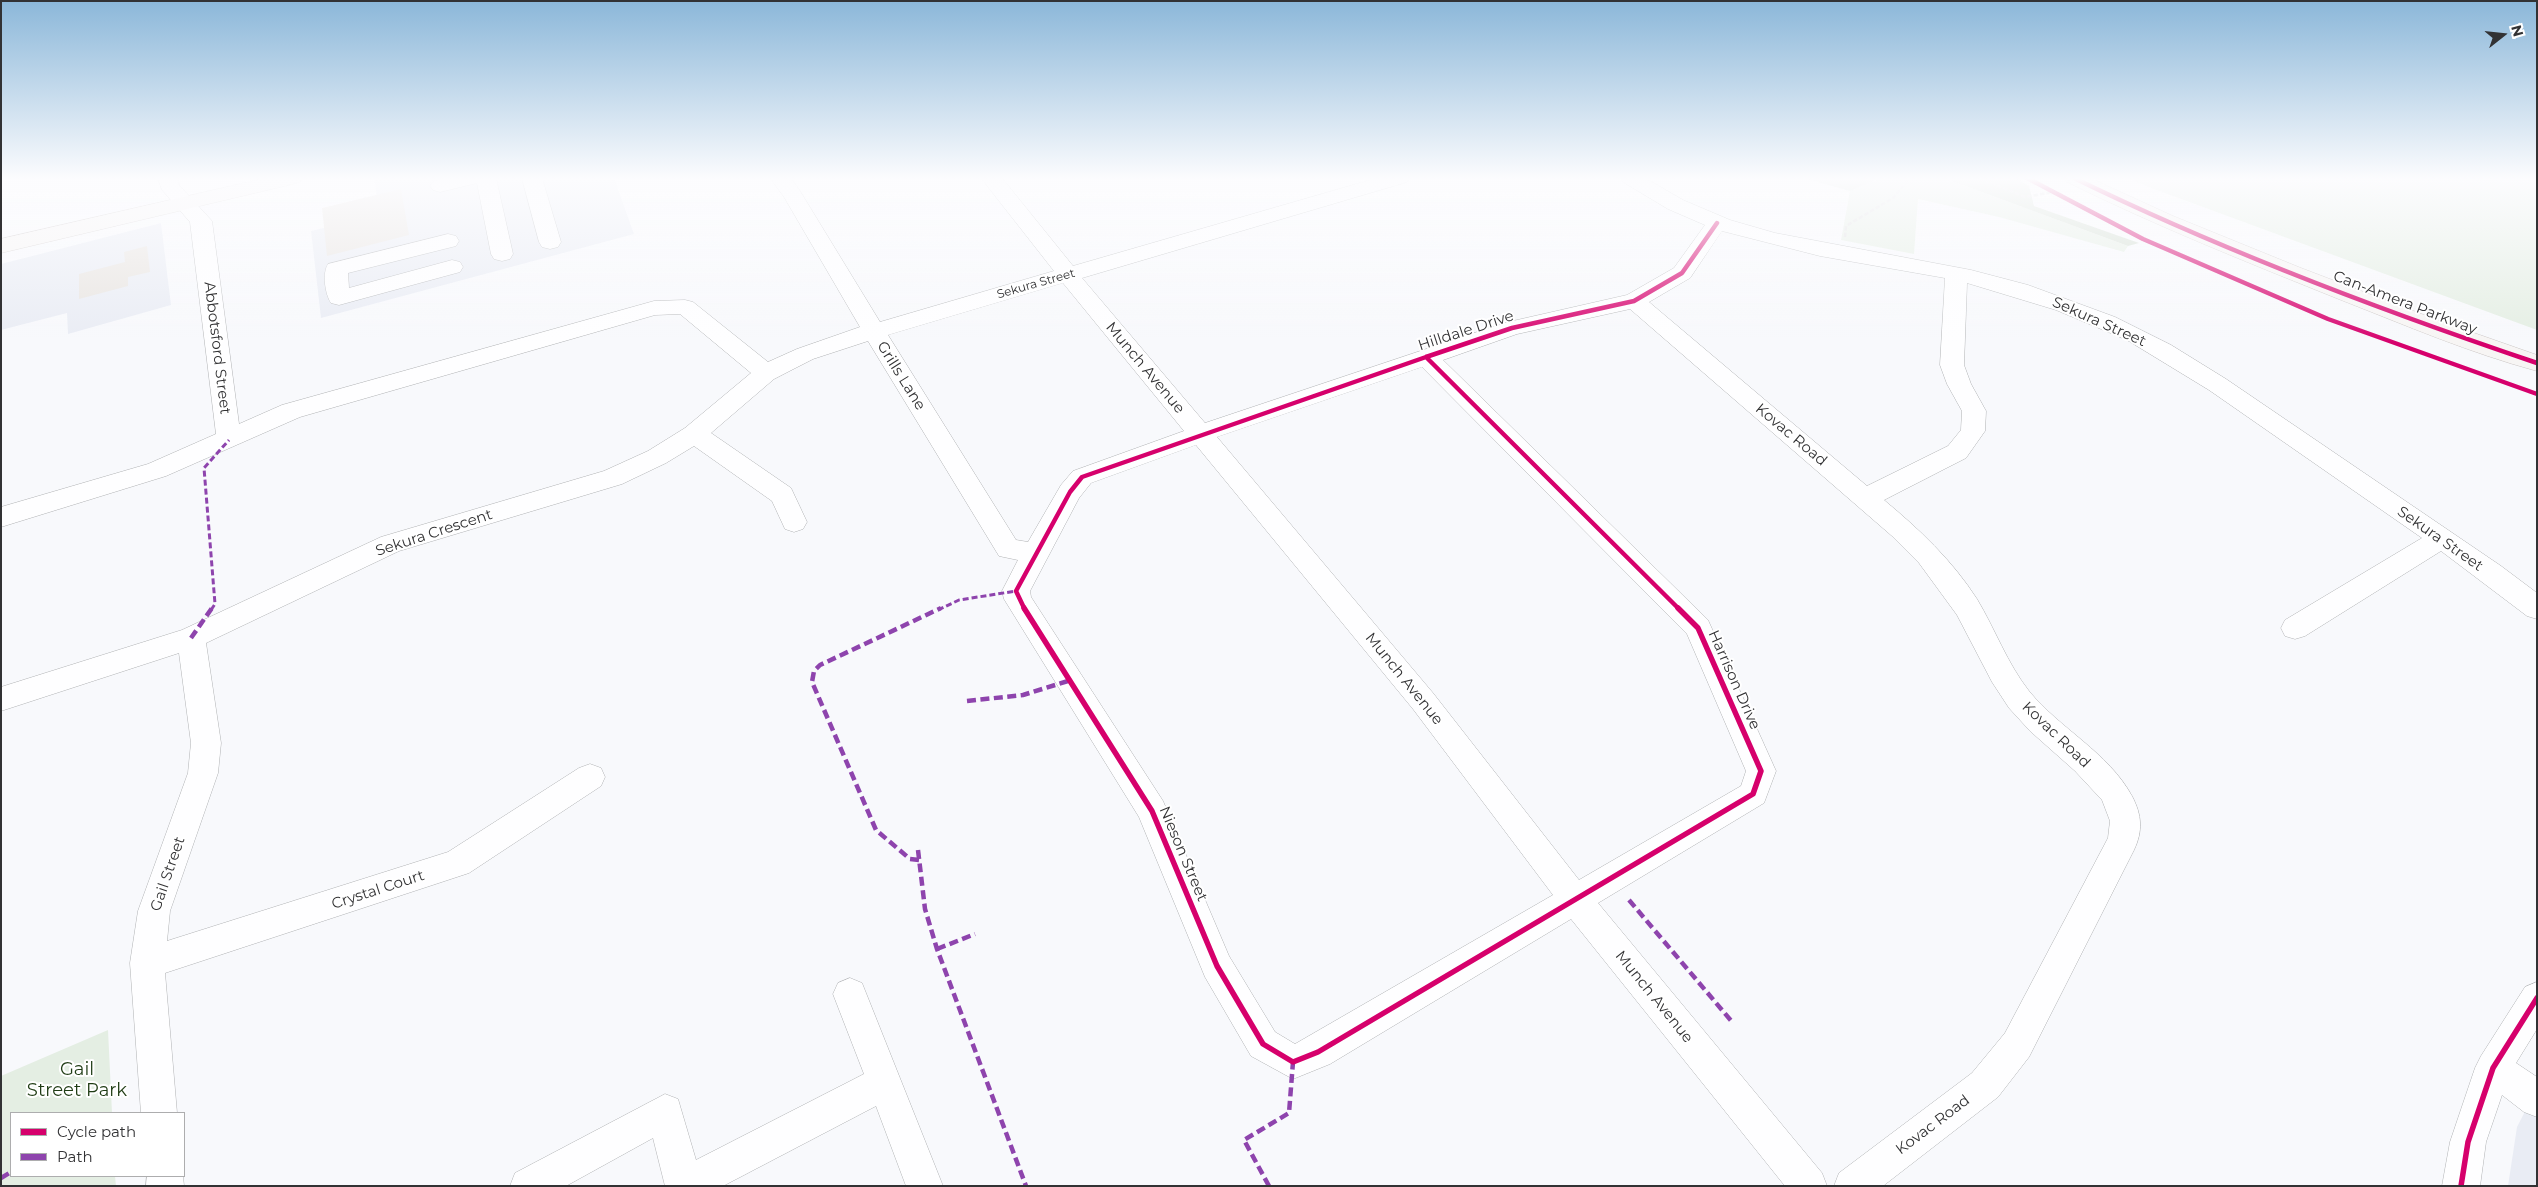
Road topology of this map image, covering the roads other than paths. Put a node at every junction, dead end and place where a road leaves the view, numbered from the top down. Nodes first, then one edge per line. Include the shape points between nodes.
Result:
1 (55, 233) edge
2 (203, 233) edge
3 (498, 233) edge
4 (548, 233) edge
5 (816, 233) edge
6 (1035, 233) edge
7 (1210, 233) edge
8 (1709, 233) edge
9 (1752, 233) edge
10 (2196, 233) edge
11 (448, 241) dead end
12 (550, 242) dead end
13 (1, 246) edge
14 (502, 254) dead end
15 (452, 267) dead end
16 (1068, 275) junction
17 (1956, 275) junction
18 (1634, 301) junction
19 (874, 331) junction
20 (1426, 357) junction
21 (2537, 363) edge
22 (766, 373) junction
23 (694, 434) junction
24 (1200, 434) junction
25 (229, 440) junction
26 (1866, 498) junction
27 (1, 517) edge
28 (794, 522) dead end
29 (2441, 539) junction
30 (1035, 553) junction
31 (2537, 608) edge
32 (2294, 628) dead end
33 (191, 638) junction
34 (1, 699) edge
35 (590, 778) dead end
36 (1575, 900) junction
37 (147, 963) junction
38 (850, 994) dead end
39 (2537, 998) edge
40 (2493, 1068) junction
41 (886, 1082) junction
42 (2537, 1099) edge
43 (159, 1112) edge
44 (528, 1186) edge
45 (684, 1186) edge
46 (925, 1186) edge
47 (1809, 1186) edge
48 (1852, 1186) edge
49 (2461, 1186) edge

1 - 13 main road
2 - 25 street, Abbotsford Street
3 - 14 street
4 - 12 street
5 - 19 street, Grills Lane
6 - 16 street, Munch Avenue
7 - 16 street, Sekura Street
8 - 18 street, Hilldale Drive via 1682,273
9 - 17 street, Sekura Street
10 - 21 main road, Can-Amera Parkway via 2405,317
11 - 15 street via 336,269 339,298
16 - 19 street, Sekura Street
16 - 24 street, Munch Avenue
17 - 26 street via 1952,365 1974,411 1973,431 1958,452
17 - 29 street, Sekura Street via 2018,290 2082,312 2134,335 2219,387
18 - 20 street, Hilldale Drive via 1512,328
18 - 26 street, Kovac Road
19 - 22 street, Sekura Crescent via 805,354
19 - 30 street, Grills Lane via 1008,549
20 - 24 street, Hilldale Drive
20 - 36 street, Harrison Drive via 1698,628 1761,771 1753,794
22 - 23 street, Sekura Crescent
22 - 25 street via 685,308 654,308 291,411
23 - 28 street via 782,495
23 - 33 street, Sekura Crescent via 614,478 390,544
24 - 30 street, Nieson Street via 1082,477
24 - 36 street, Munch Avenue via 1423,701
25 - 27 street via 157,470
26 - 48 street, Kovac Road via 1933,560 1968,608 2002,676 2028,711 2103,780 2118,799 2126,821 2124,840 2017,1045 1985,1085
29 - 31 street, Sekura Street
29 - 32 street
30 - 36 street, Nieson Street via 1016,591 1018,599 1152,811 1217,966 1263,1044 1293,1062 1318,1052
33 - 34 street, Sekura Crescent
33 - 37 street, Gail Street via 206,743 203,773 154,911
35 - 37 street, Crystal Court via 458,863
36 - 47 street, Munch Avenue
37 - 43 street, Gail Street
38 - 41 street
39 - 40 street
40 - 42 street
40 - 49 street via 2468,1142
41 - 45 street
41 - 46 street
44 - 45 street via 665,1112

